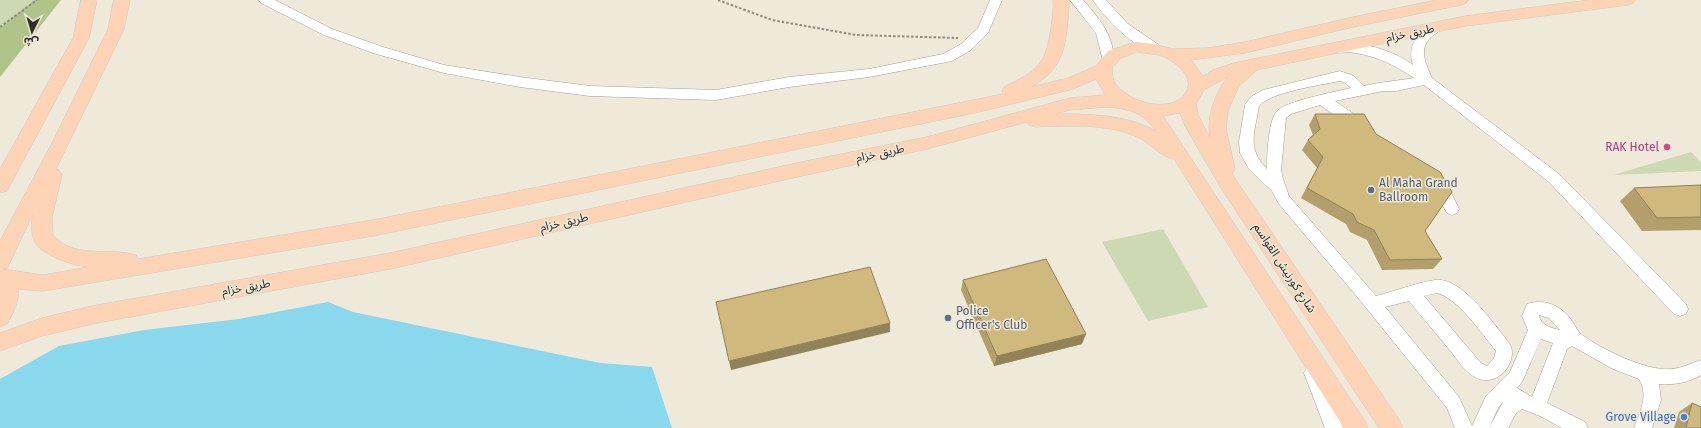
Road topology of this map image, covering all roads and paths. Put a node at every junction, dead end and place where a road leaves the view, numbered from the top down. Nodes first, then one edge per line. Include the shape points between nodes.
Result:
1 (37, 0) edge
2 (89, 0) edge
3 (122, 0) edge
4 (265, 0) edge
5 (718, 0) edge
6 (996, 0) edge
7 (1061, 0) edge
8 (1076, 0) edge
9 (1099, 0) edge
10 (1461, 0) edge
11 (1628, 0) edge
12 (0, 27) edge
13 (1436, 27) junction
14 (976, 38) junction
15 (1154, 48) junction
16 (1330, 50) junction
17 (1171, 54) junction
18 (1395, 60) junction
19 (1106, 63) junction
20 (1253, 64) junction
21 (1426, 80) junction
22 (1383, 86) junction
23 (1362, 91) junction
24 (1192, 95) junction
25 (1323, 100) junction
26 (978, 106) junction
27 (1136, 106) junction
28 (1003, 122) junction
29 (1373, 135) edge
30 (61, 143) junction
31 (1190, 171) junction
32 (1423, 172) edge
33 (1228, 182) junction
34 (0, 186) edge
35 (1278, 188) junction
36 (1452, 208) dead end
37 (218, 255) junction
38 (1, 272) edge
39 (1412, 293) junction
40 (1372, 304) junction
41 (1680, 309) dead end
42 (0, 318) edge
43 (1537, 329) junction
44 (1294, 332) junction
45 (1574, 338) junction
46 (0, 342) edge
47 (1701, 367) edge
48 (1645, 373) junction
49 (1504, 389) junction
50 (1441, 390) junction
51 (1529, 404) junction
52 (1334, 428) edge
53 (1357, 428) edge
54 (1392, 428) edge
55 (1454, 428) edge
56 (1464, 428) edge
57 (1480, 428) edge
58 (1498, 428) edge
59 (1579, 428) edge
60 (1643, 428) edge

1 - 12 path
2 - 34 main road via 81,38
3 - 30 main road via 116,29
4 - 14 street via 328,32 444,69 590,91 716,95 789,82 870,73 947,58
5 - 14 path via 772,20 856,35
6 - 14 street via 984,30
7 - 26 main road via 1058,47 1050,64 1034,79
8 - 19 street via 1106,39
9 - 15 street via 1123,28
10 - 17 main road, طريق خزام via 1344,23 1216,53
11 - 13 main road, طريق خزام
13 - 16 main road, طريق خزام
13 - 21 street via 1422,39 1416,53
15 - 17 main road
15 - 19 main road via 1136,47 1120,51
16 - 18 street via 1353,48
16 - 20 main road, طريق خزام
17 - 24 main road via 1186,63 1195,75
18 - 21 street
18 - 22 street via 1400,67 1401,75
19 - 26 main road via 1073,83
19 - 27 main road via 1104,81 1112,93
20 - 24 main road, طريق خزام via 1219,74
20 - 33 main road via 1233,82 1219,111 1217,130
21 - 22 street
21 - 41 street via 1554,178
22 - 23 street
23 - 25 street
23 - 35 street via 1349,79 1340,76 1268,93 1254,102 1250,110 1247,153 1254,165
24 - 27 main road via 1175,109 1160,111
24 - 33 main road, شارع كورنيش القواسم via 1189,115
25 - 29 street
25 - 35 street via 1293,108 1281,115 1278,121 1273,165
26 - 37 main road via 373,228
27 - 28 main road, طريق خزام via 1106,101 1086,102
27 - 31 main road via 1156,119
28 - 31 main road via 1092,120 1136,128 1162,142
28 - 46 main road, طريق خزام via 927,143 390,261 92,315 42,327
30 - 37 main road via 42,217 43,239 60,251 86,259 106,261
30 - 38 main road via 10,240
31 - 44 main road
32 - 36 street via 1442,191
33 - 54 main road, شارع كورنيش القواسم
35 - 40 street via 1284,200
37 - 38 main road via 43,283
38 - 42 main road via 7,283 9,297
39 - 39 street via 1438,286 1458,294 1504,349 1504,356 1493,371 1487,374 1475,368
39 - 40 street
40 - 50 street
43 - 45 street via 1550,335
43 - 45 street via 1530,320 1530,312 1537,308 1549,309 1560,316
43 - 49 street via 1516,377
44 - 52 street via 1316,378
44 - 53 main road
45 - 48 street
45 - 51 street via 1560,345
47 - 48 street via 1682,376
48 - 60 street via 1654,392
49 - 51 street
49 - 57 street via 1492,402
50 - 55 street
50 - 56 street via 1453,403
51 - 58 street via 1510,407
51 - 59 street

